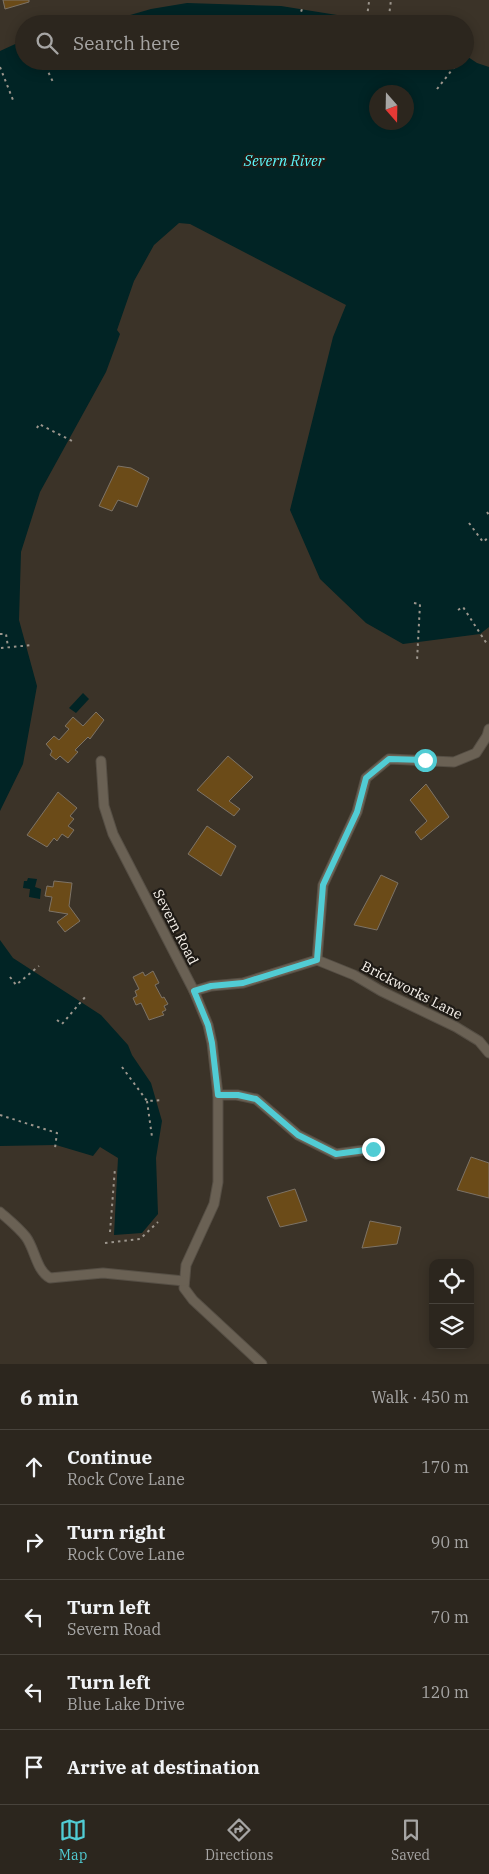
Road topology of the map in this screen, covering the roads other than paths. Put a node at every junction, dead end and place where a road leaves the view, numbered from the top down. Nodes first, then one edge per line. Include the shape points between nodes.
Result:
1 (489, 729) edge
2 (101, 761) dead end
3 (317, 960) junction
4 (194, 991) junction
5 (489, 1053) edge
6 (218, 1095) junction
7 (373, 1149) dead end
8 (0, 1212) edge
9 (184, 1281) junction
10 (262, 1364) edge

1 - 3 street via 476,754 454,762 389,759 366,778 357,812 323,885
2 - 4 street, Severn Road via 104,806 113,834
3 - 4 street via 243,983
3 - 5 street, Brickworks Lane via 354,975 456,1027 479,1041
4 - 6 street, Severn Road via 208,1025
6 - 7 street via 256,1099 298,1135 336,1154
6 - 9 street, Severn Road via 218,1182 214,1204 186,1265
8 - 9 street via 27,1238 41,1270 50,1278 103,1273
9 - 10 street via 184,1288 194,1300

